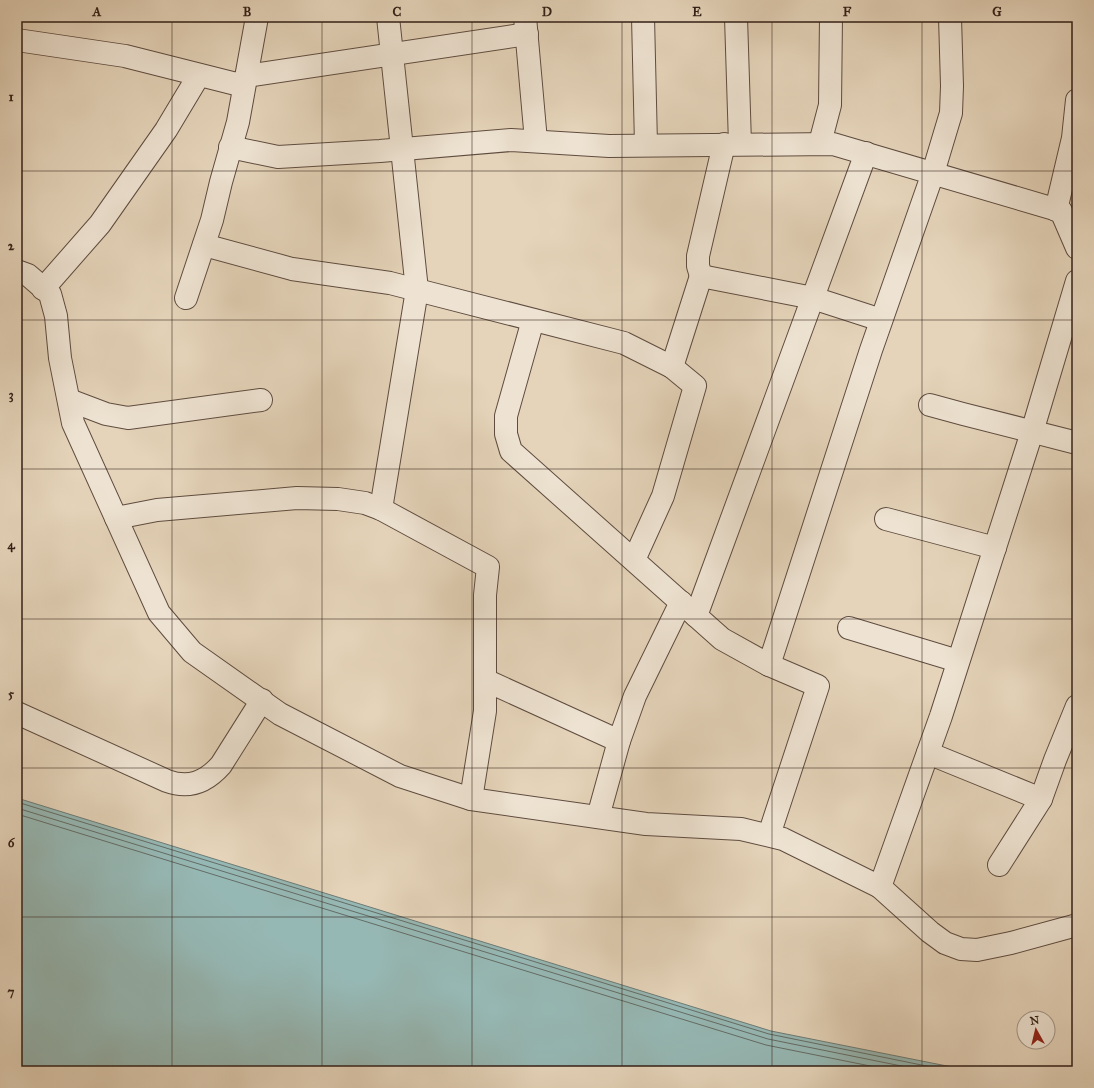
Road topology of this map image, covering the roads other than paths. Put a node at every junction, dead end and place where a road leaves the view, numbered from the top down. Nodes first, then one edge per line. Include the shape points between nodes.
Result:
1 (257, 17) edge
2 (388, 17) edge
3 (643, 17) edge
4 (736, 17) edge
5 (830, 17) edge
6 (950, 17) edge
7 (526, 25) edge
8 (17, 40) edge
9 (392, 53) junction
10 (199, 75) junction
11 (245, 81) junction
12 (1077, 100) edge
13 (536, 141) junction
14 (820, 143) junction
15 (732, 144) junction
16 (646, 146) junction
17 (230, 147) junction
18 (401, 149) junction
19 (866, 153) junction
20 (933, 174) junction
21 (1056, 210) junction
22 (204, 245) junction
23 (1077, 248) edge
24 (17, 271) edge
25 (701, 276) junction
26 (1077, 281) edge
27 (43, 289) junction
28 (417, 290) junction
29 (186, 298) dead end
30 (813, 298) junction
31 (533, 320) junction
32 (881, 320) junction
33 (672, 367) junction
34 (69, 400) junction
35 (261, 400) dead end
36 (930, 404) dead end
37 (1032, 432) junction
38 (1077, 444) edge
39 (381, 509) junction
40 (116, 518) junction
41 (886, 519) dead end
42 (995, 548) junction
43 (634, 560) junction
44 (689, 609) junction
45 (849, 628) dead end
46 (958, 661) junction
47 (769, 665) junction
48 (485, 680) junction
49 (262, 700) junction
50 (1077, 706) edge
51 (17, 713) edge
52 (619, 741) junction
53 (928, 753) junction
54 (1041, 799) junction
55 (471, 800) junction
56 (598, 817) junction
57 (769, 836) junction
58 (999, 865) dead end
59 (880, 887) junction
60 (1077, 926) edge

1 - 11 street
2 - 9 street
3 - 16 street
4 - 15 street
5 - 14 street via 830,105
6 - 20 street via 951,113
7 - 9 street
7 - 13 street
8 - 10 street via 125,56
9 - 11 street
9 - 18 street
10 - 11 street
10 - 27 street via 166,130 100,224
11 - 17 street via 238,122
12 - 21 street via 1073,138
13 - 16 street
13 - 18 street via 511,140
14 - 15 street
14 - 19 street
15 - 16 street
15 - 25 street via 698,256
17 - 18 street via 278,158
17 - 22 street
18 - 28 street
19 - 20 street
19 - 30 street
20 - 21 street
20 - 32 street
21 - 23 street via 1061,211
22 - 28 street via 292,269 390,283
22 - 29 street
24 - 27 street via 28,276
25 - 30 street
25 - 33 street
26 - 37 street
27 - 34 street via 50,294 56,316 60,358
28 - 31 street
28 - 39 street
30 - 32 street
30 - 44 street
31 - 33 street via 624,343
31 - 43 street via 506,416 506,434 511,451
32 - 47 street
33 - 43 street via 695,386 663,496
34 - 35 street via 106,414 128,418
34 - 40 street via 73,423
36 - 37 street
37 - 38 street
37 - 42 street
39 - 40 street via 365,503 338,499 297,498 156,510
39 - 48 street via 488,567 485,595
40 - 49 street via 159,613 192,652
41 - 42 street
42 - 46 street
43 - 44 street
44 - 47 street via 722,639
44 - 52 street via 635,696
45 - 46 street
46 - 53 street
47 - 57 street via 818,686
48 - 52 street
48 - 55 street via 485,711
49 - 51 street via 214,773 206,780 185,785 167,781
49 - 55 street via 280,714 400,776
50 - 54 street
52 - 56 street
53 - 54 street
53 - 59 street
54 - 58 street
55 - 56 street
56 - 57 street via 646,824 741,829
57 - 59 street via 783,839
59 - 60 street via 930,932 945,943 961,949 977,950

